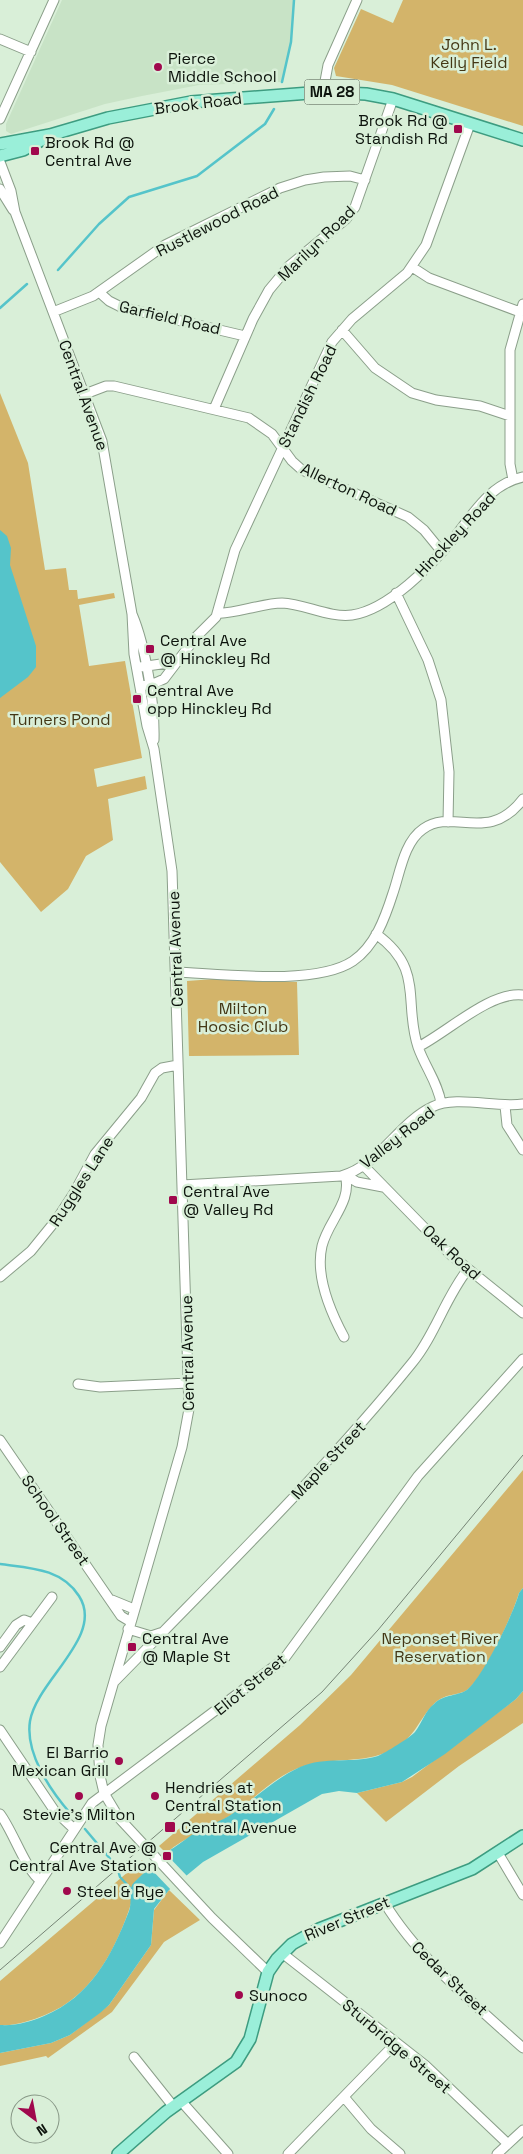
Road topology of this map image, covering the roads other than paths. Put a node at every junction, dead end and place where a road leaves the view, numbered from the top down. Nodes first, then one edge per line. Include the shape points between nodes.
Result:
1 (54, 0) edge
2 (357, 0) edge
3 (0, 39) edge
4 (31, 52) junction
5 (323, 92) junction
6 (393, 99) junction
7 (0, 119) edge
8 (470, 124) junction
9 (50, 135) junction
10 (523, 140) edge
11 (0, 144) edge
12 (0, 156) edge
13 (0, 162) edge
14 (365, 180) junction
15 (0, 190) edge
16 (15, 212) junction
17 (412, 267) junction
18 (99, 292) junction
19 (521, 308) edge
20 (53, 312) junction
21 (342, 330) junction
22 (245, 336) junction
23 (86, 394) junction
24 (214, 409) junction
25 (510, 416) junction
26 (282, 446) junction
27 (523, 477) edge
28 (513, 480) junction
29 (442, 552) junction
30 (396, 593) junction
31 (218, 613) junction
32 (179, 658) junction
33 (141, 667) junction
34 (144, 685) junction
35 (523, 799) edge
36 (448, 822) junction
37 (376, 934) junction
38 (176, 972) junction
39 (523, 994) edge
40 (418, 1047) junction
41 (178, 1065) junction
42 (441, 1103) junction
43 (523, 1104) edge
44 (505, 1106) junction
45 (523, 1150) edge
46 (363, 1165) junction
47 (345, 1175) junction
48 (182, 1185) junction
49 (383, 1187) junction
50 (468, 1269) junction
51 (0, 1277) edge
52 (523, 1313) edge
53 (344, 1338) dead end
54 (523, 1359) edge
55 (189, 1383) junction
56 (78, 1384) dead end
57 (0, 1440) edge
58 (52, 1597) dead end
59 (111, 1600) junction
60 (134, 1609) junction
61 (32, 1624) junction
62 (130, 1626) junction
63 (163, 1632) junction
64 (0, 1647) edge
65 (0, 1667) edge
66 (113, 1684) junction
67 (0, 1730) edge
68 (104, 1793) junction
69 (0, 1814) edge
70 (74, 1829) junction
71 (523, 1836) edge
72 (498, 1852) junction
73 (40, 1881) junction
74 (523, 1895) edge
75 (384, 1902) junction
76 (0, 1943) edge
77 (282, 1953) junction
78 (268, 1972) junction
79 (396, 2043) junction
80 (523, 2048) edge
81 (134, 2057) dead end
82 (344, 2097) junction
83 (177, 2104) junction
84 (523, 2130) edge
85 (508, 2144) junction
86 (118, 2154) edge
87 (228, 2154) edge
88 (288, 2154) edge
89 (400, 2154) edge
90 (497, 2154) edge

1 - 4 street
2 - 5 street via 328,65
3 - 4 street
4 - 7 street
5 - 6 main road, Brook Road / MA 28
5 - 9 main road, Brook Road / MA 28 via 183,103 115,116
6 - 8 main road, Brook Road / MA 28
6 - 14 street, Marilyn Road
8 - 10 main road, Brook Road / MA 28
8 - 17 street, Standish Road via 430,236
9 - 11 main road, Brook Road / MA 28
9 - 12 main road, Brook Road / MA 28 via 23,150
13 - 16 street, Central Avenue
14 - 18 street, Rustlewood Road via 350,176 324,177 280,188 165,245
14 - 22 street, Marilyn Road via 353,211 279,277
15 - 16 street, Central Avenue
16 - 20 street, Central Avenue
17 - 19 street via 430,278
17 - 21 street, Standish Road
18 - 20 street, Rustlewood Road
18 - 22 street, Garfield Road via 109,302 121,307
19 - 25 street via 510,350
20 - 23 street, Central Avenue
21 - 25 street via 375,368 412,393 430,399 480,406
21 - 26 street, Standish Road via 324,356
22 - 24 street, Marilyn Road
23 - 24 street, Allerton Road via 114,386
23 - 33 street, Central Avenue via 106,456 132,614 132,633
24 - 26 street, Allerton Road via 255,421
25 - 28 street
26 - 29 street, Allerton Road via 292,461 308,474 408,517
26 - 31 street, Standish Road via 231,561
27 - 28 street, Hinckley Road
28 - 29 street, Hinckley Road via 484,499
29 - 30 street, Hinckley Road
30 - 31 street, Hinckley Road via 370,609 352,614 281,604
30 - 36 street via 428,660 441,700 449,772
31 - 32 street
32 - 33 street
32 - 34 street via 164,679
33 - 34 street, Central Avenue
34 - 38 street, Central Avenue via 147,726 154,749 172,871
35 - 36 street via 511,812 495,820 474,824
36 - 37 street via 428,826 413,839
37 - 38 street via 353,961 326,971 281,976
37 - 40 street via 396,951 406,971 412,992
38 - 41 street, Central Avenue
39 - 40 street via 508,995 494,1001
40 - 42 street via 438,1087
41 - 48 street, Central Avenue
41 - 51 street, Ruggles Lane via 155,1073 141,1098 90,1162 57,1219 30,1251
42 - 44 street, Valley Road
42 - 46 street, Valley Road via 421,1114
43 - 44 street, Valley Road
44 - 45 street via 507,1125
46 - 47 street, Valley Road
46 - 49 street, Oak Road
47 - 48 street, Valley Road
47 - 49 street via 357,1182
47 - 53 street via 348,1192 324,1238 321,1257 326,1296
48 - 55 street, Central Avenue
49 - 50 street, Oak Road
50 - 52 street, Oak Road
50 - 63 street, Maple Street via 417,1357 376,1407
54 - 68 street, Eliot Street via 418,1476 288,1654
55 - 56 street via 100,1387
55 - 60 street, Central Avenue via 187,1427
57 - 59 street, School Street
58 - 61 street
59 - 60 street
59 - 62 street, School Street
60 - 62 street, Central Avenue
61 - 64 street via 24,1620 19,1623
61 - 65 street
62 - 63 street via 151,1636
62 - 66 street, Central Avenue
63 - 66 street, Maple Street
66 - 68 street, Central Avenue via 98,1745
67 - 70 street via 54,1810
68 - 70 street, Eliot Street via 88,1807
68 - 78 street, Central Avenue via 125,1827
69 - 73 street via 31,1872
70 - 73 street, Eliot Street
71 - 72 main road, River Street
72 - 74 street
72 - 75 main road, River Street via 472,1869
73 - 76 street, Eliot Street
75 - 77 main road, River Street via 310,1933
75 - 80 street, Cedar Street via 398,1926 418,1949
77 - 78 main road, River Street
77 - 79 street, Sturbridge Street
78 - 83 main road, River Street via 250,2039 242,2055 228,2070
79 - 82 street
79 - 85 street, Sturbridge Street via 425,2065
81 - 83 street
82 - 88 street
82 - 89 street via 371,2129
83 - 86 main road, River Street
83 - 87 street
84 - 85 street
85 - 90 street

